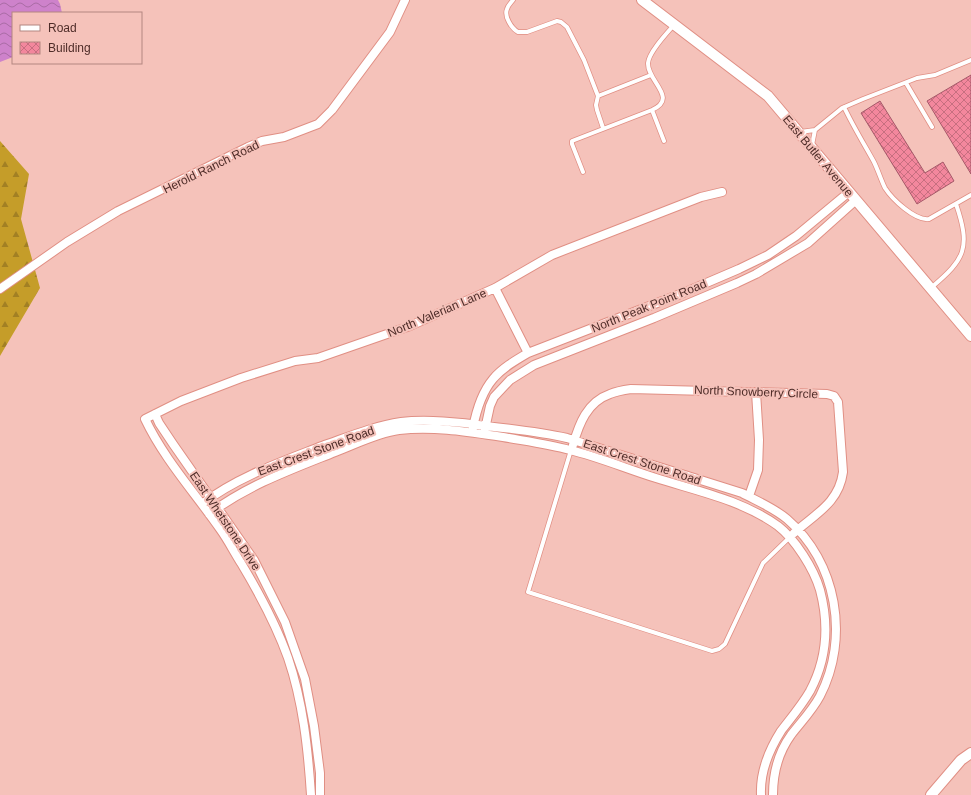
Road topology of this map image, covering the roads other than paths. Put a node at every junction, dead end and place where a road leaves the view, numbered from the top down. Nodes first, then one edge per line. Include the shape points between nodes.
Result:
1 (405, 0) edge
2 (513, 0) edge
3 (642, 0) edge
4 (674, 24) junction
5 (971, 60) edge
6 (651, 76) junction
7 (906, 83) junction
8 (598, 96) junction
9 (844, 107) junction
10 (652, 110) junction
11 (932, 127) dead end
12 (603, 128) junction
13 (815, 130) junction
14 (798, 132) junction
15 (664, 142) dead end
16 (812, 148) junction
17 (582, 172) dead end
18 (722, 192) dead end
19 (971, 195) edge
20 (852, 196) junction
21 (956, 204) junction
22 (968, 228) dead end
23 (968, 246) dead end
24 (495, 288) junction
25 (931, 288) junction
26 (0, 289) edge
27 (971, 336) edge
28 (528, 353) junction
29 (756, 392) junction
30 (155, 414) junction
31 (145, 419) joint
32 (473, 428) junction
33 (485, 430) junction
34 (574, 440) junction
35 (572, 450) junction
36 (749, 496) junction
37 (211, 497) junction
38 (202, 504) junction
39 (218, 507) junction
40 (209, 514) junction
41 (797, 530) junction
42 (790, 537) junction
43 (971, 753) edge
44 (311, 795) edge
45 (320, 795) edge
46 (761, 795) edge
47 (773, 795) edge
48 (931, 795) edge

1 - 26 street, Herold Ranch Road via 390,32 332,110 318,124 248,147 118,211 67,242
2 - 8 lane via 507,8 507,14 518,32 527,32 557,21 564,24 582,56
3 - 4 street, East Butler Avenue
4 - 6 lane via 649,58
4 - 14 street, East Butler Avenue via 768,96
5 - 7 lane via 935,75
6 - 8 lane
6 - 10 lane via 662,92 663,101
7 - 9 lane
7 - 11 lane
8 - 12 lane via 596,105
9 - 13 lane
9 - 21 lane via 892,196 914,215 925,219
10 - 12 lane
10 - 15 lane
12 - 17 lane via 572,141
13 - 14 lane
13 - 16 lane
14 - 16 street, East Butler Avenue
16 - 20 street, East Butler Avenue
18 - 24 street, North Valerian Lane via 701,197 552,254
19 - 21 lane
20 - 25 street, East Butler Avenue
20 - 28 street, North Peak Point Road via 768,255 739,270
20 - 33 street, North Peak Point Road via 808,243 756,274 654,318 534,365 510,380 494,397
21 - 22 lane
23 - 25 lane via 962,261
24 - 28 street
24 - 30 street, North Valerian Lane via 410,326 318,358 295,361 241,378
25 - 27 street, East Butler Avenue
28 - 32 street, North Peak Point Road via 493,379 481,401
29 - 34 street, North Snowberry Circle via 631,388 609,394 593,403 583,417
29 - 36 street via 758,470
29 - 41 street, North Snowberry Circle via 827,394 834,396 838,402 842,481 834,499
30 - 31 street, North Valerian Lane
30 - 37 street, East Whetstone Drive
31 - 38 street, East Whetstone Drive via 157,441
32 - 33 street, East Crest Stone Road
32 - 37 street, East Crest Stone Road via 436,421 401,422 361,432 257,472
32 - 39 street, East Crest Stone Road via 398,430 368,438 246,489
33 - 34 street, East Crest Stone Road via 542,432
33 - 35 street, East Crest Stone Road
34 - 35 street, North Snowberry Circle
34 - 36 street, East Crest Stone Road
35 - 42 street, East Crest Stone Road via 733,502 760,515
35 - 42 lane via 528,592 716,651 725,644 763,563
36 - 41 street, East Crest Stone Road via 786,519
37 - 38 street, East Crest Stone Road
37 - 39 street, East Whetstone Drive
38 - 40 street, East Whetstone Drive
39 - 40 street, East Crest Stone Road
39 - 45 street, East Whetstone Drive via 254,560 285,622 306,687 314,726
40 - 44 street, East Whetstone Drive via 260,595 275,624 288,659 306,732
41 - 42 street, North Snowberry Circle
41 - 47 street, East Crest Stone Road via 819,560 829,582 835,606 835,646 832,666 819,697 778,757
42 - 46 street, East Crest Stone Road via 807,561 819,587 825,612 826,637 820,670 810,692 772,747 761,780
43 - 48 street via 961,760

